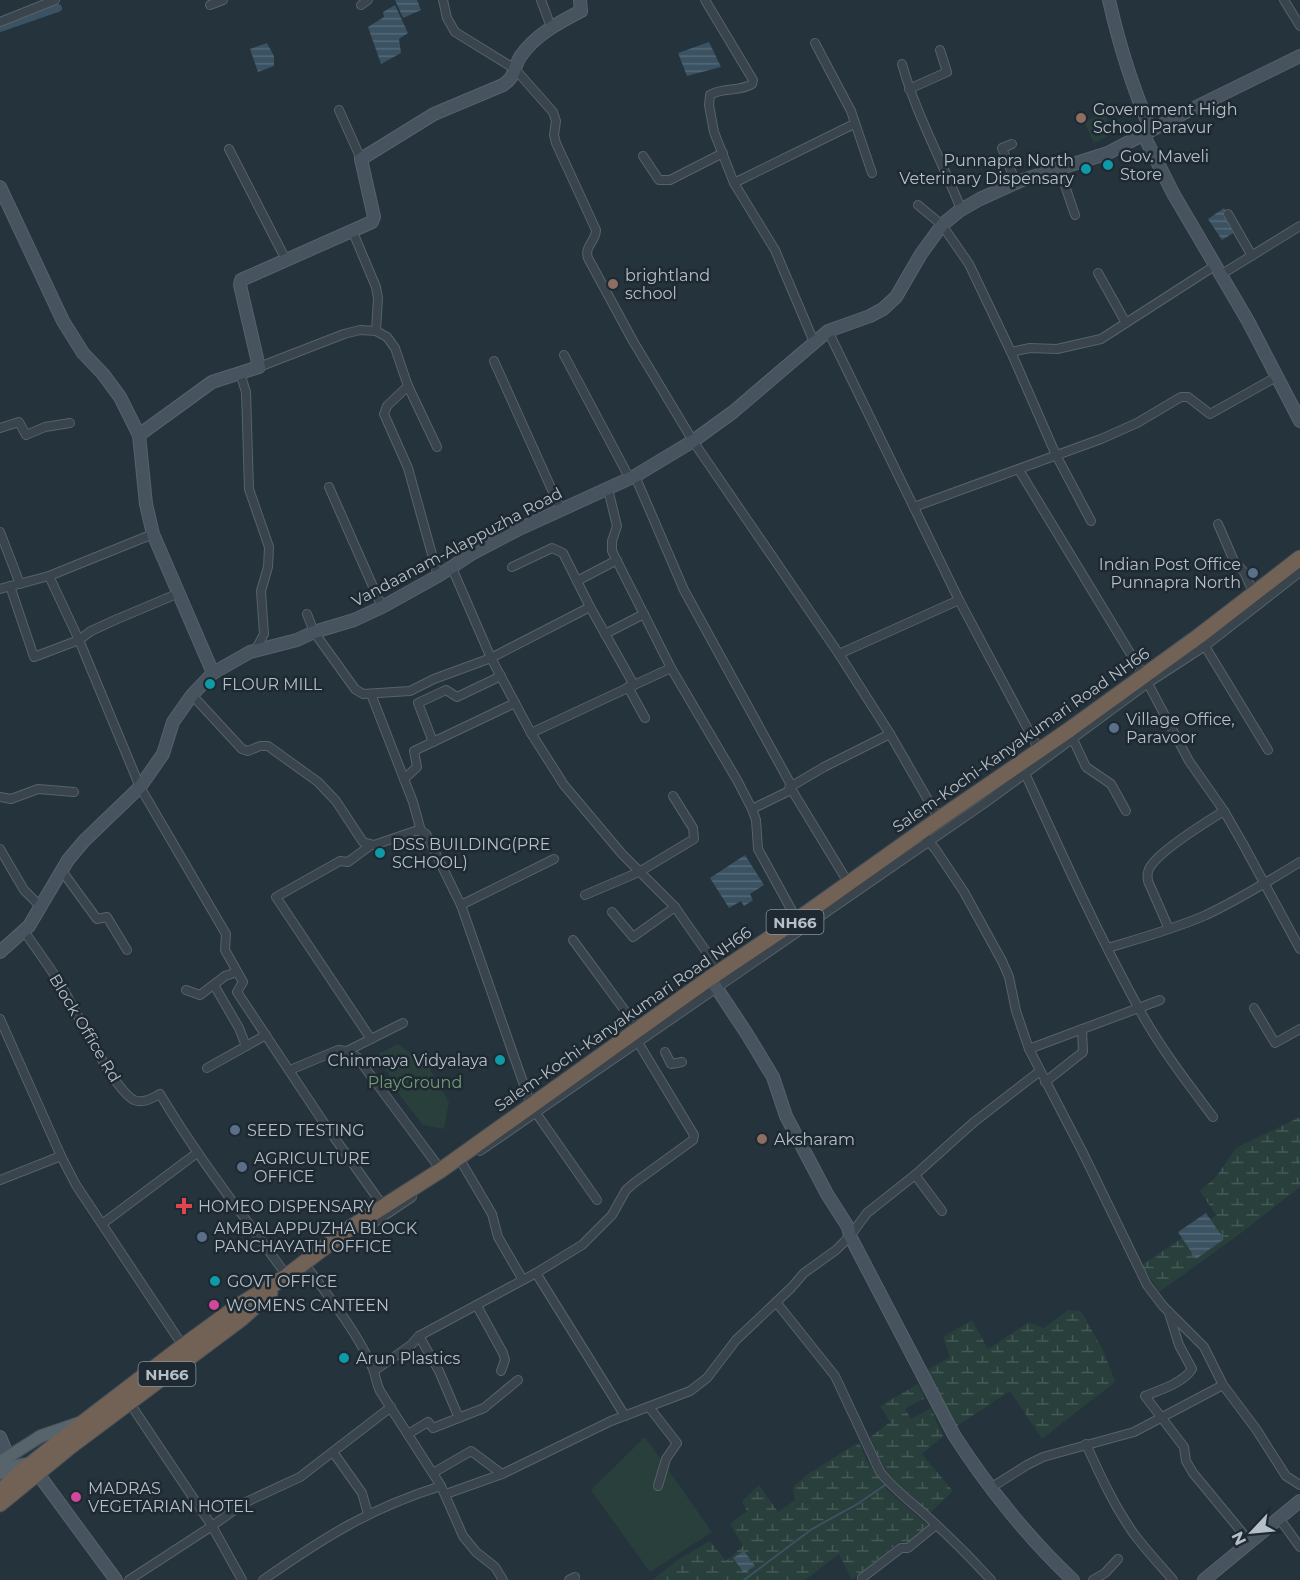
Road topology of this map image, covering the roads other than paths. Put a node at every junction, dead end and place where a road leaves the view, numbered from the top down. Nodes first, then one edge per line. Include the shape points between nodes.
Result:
1 (55, 0) edge
2 (223, 0) edge
3 (442, 0) edge
4 (541, 0) edge
5 (580, 0) edge
6 (705, 0) edge
7 (1109, 0) edge
8 (1284, 0) edge
9 (210, 5) dead end
10 (0, 22) edge
11 (1300, 26) edge
12 (551, 27) junction
13 (815, 44) dead end
14 (940, 50) dead end
15 (1300, 56) edge
16 (902, 64) dead end
17 (515, 69) junction
18 (909, 89) junction
19 (339, 110) dead end
20 (854, 124) junction
21 (1147, 132) junction
22 (1012, 144) dead end
23 (229, 149) dead end
24 (723, 153) junction
25 (643, 156) dead end
26 (360, 159) junction
27 (1059, 168) junction
28 (872, 173) dead end
29 (734, 183) junction
30 (1016, 183) junction
31 (0, 187) edge
32 (918, 205) dead end
33 (962, 209) junction
34 (1228, 214) dead end
35 (1075, 215) dead end
36 (942, 225) junction
37 (1300, 226) edge
38 (352, 230) junction
39 (1252, 256) junction
40 (286, 260) junction
41 (1219, 269) junction
42 (1098, 273) dead end
43 (1126, 323) junction
44 (376, 331) junction
45 (828, 331) junction
46 (814, 342) junction
47 (1011, 352) junction
48 (564, 356) dead end
49 (494, 361) dead end
50 (259, 367) junction
51 (240, 373) junction
52 (1278, 376) junction
53 (408, 386) junction
54 (1296, 400) edge
55 (1300, 421) edge
56 (70, 423) dead end
57 (0, 428) edge
58 (139, 435) junction
59 (693, 441) junction
60 (437, 447) dead end
61 (1056, 455) junction
62 (1019, 470) junction
63 (633, 477) junction
64 (329, 487) dead end
65 (608, 489) junction
66 (914, 507) junction
67 (561, 510) junction
68 (1091, 521) dead end
69 (1218, 524) dead end
70 (0, 532) edge
71 (153, 534) junction
72 (617, 560) junction
73 (1299, 565) edge
74 (512, 567) dead end
75 (452, 568) junction
76 (49, 576) junction
77 (438, 576) junction
78 (577, 581) junction
79 (20, 584) junction
80 (10, 586) junction
81 (0, 589) edge
82 (179, 593) junction
83 (1254, 594) junction
84 (959, 600) junction
85 (382, 607) junction
86 (590, 607) junction
87 (307, 614) dead end
88 (644, 614) junction
89 (314, 632) junction
90 (605, 634) junction
91 (79, 640) junction
92 (1202, 641) junction
93 (255, 651) junction
94 (839, 654) junction
95 (490, 658) junction
96 (671, 668) junction
97 (213, 673) junction
98 (501, 676) junction
99 (1146, 680) junction
100 (631, 686) junction
101 (371, 694) junction
102 (192, 695) junction
103 (515, 703) junction
104 (645, 718) dead end
105 (531, 733) junction
106 (890, 734) junction
107 (1071, 734) junction
108 (433, 742) junction
109 (1039, 750) junction
110 (1268, 750) dead end
111 (1023, 769) junction
112 (404, 779) junction
113 (790, 787) junction
114 (140, 788) junction
115 (74, 792) dead end
116 (674, 796) dead end
117 (0, 797) edge
118 (752, 810) junction
119 (1126, 811) dead end
120 (1224, 811) junction
121 (939, 819) junction
122 (421, 831) junction
123 (925, 837) junction
124 (371, 845) junction
125 (0, 849) edge
126 (554, 859) dead end
127 (1300, 862) edge
128 (62, 871) junction
129 (639, 872) junction
130 (849, 884) junction
131 (1264, 884) junction
132 (585, 895) dead end
133 (461, 905) junction
134 (41, 908) junction
135 (675, 908) junction
136 (612, 912) dead end
137 (797, 920) junction
138 (1169, 929) junction
139 (24, 931) junction
140 (573, 940) dead end
141 (1108, 948) junction
142 (1300, 949) edge
143 (127, 950) dead end
144 (0, 952) edge
145 (237, 972) junction
146 (715, 979) junction
147 (214, 985) junction
148 (186, 990) dead end
149 (1160, 1000) dead end
150 (1138, 1007) junction
151 (1254, 1008) dead end
152 (0, 1019) edge
153 (403, 1023) dead end
154 (1082, 1029) junction
155 (1300, 1029) edge
156 (266, 1035) junction
157 (637, 1035) junction
158 (371, 1039) junction
159 (246, 1046) junction
160 (1029, 1050) junction
161 (347, 1051) junction
162 (665, 1052) dead end
163 (682, 1062) dead end
164 (207, 1068) dead end
165 (290, 1070) junction
166 (1040, 1071) junction
167 (1045, 1082) junction
168 (533, 1109) junction
169 (1213, 1117) dead end
170 (196, 1153) junction
171 (61, 1156) junction
172 (462, 1163) junction
173 (441, 1170) junction
174 (915, 1175) junction
175 (0, 1180) edge
176 (597, 1200) dead end
177 (383, 1206) junction
178 (942, 1211) dead end
179 (102, 1224) junction
180 (350, 1228) junction
181 (850, 1236) junction
182 (304, 1263) junction
183 (536, 1273) junction
184 (286, 1277) junction
185 (523, 1280) junction
186 (776, 1302) junction
187 (477, 1306) junction
188 (1168, 1310) junction
189 (419, 1336) junction
190 (183, 1346) junction
191 (374, 1371) junction
192 (501, 1371) dead end
193 (518, 1380) dead end
194 (1223, 1385) junction
195 (129, 1402) junction
196 (391, 1407) junction
197 (649, 1407) junction
198 (625, 1416) junction
199 (459, 1418) junction
200 (1163, 1418) junction
201 (85, 1421) junction
202 (408, 1434) junction
203 (0, 1437) edge
204 (1086, 1444) junction
205 (333, 1452) junction
206 (4, 1459) edge
207 (15, 1467) junction
208 (35, 1469) junction
209 (0, 1473) edge
210 (433, 1473) junction
211 (502, 1474) junction
212 (0, 1483) edge
213 (1300, 1485) edge
214 (441, 1486) junction
215 (658, 1486) dead end
216 (992, 1487) junction
217 (0, 1492) edge
218 (446, 1494) junction
219 (1300, 1501) edge
220 (0, 1503) edge
221 (368, 1514) junction
222 (1279, 1518) junction
223 (936, 1525) junction
224 (212, 1526) junction
225 (1250, 1542) junction
226 (1300, 1547) edge
227 (1118, 1558) dead end
228 (862, 1578) dead end
229 (116, 1580) edge
230 (129, 1580) edge
231 (242, 1580) edge
232 (263, 1580) edge
233 (503, 1580) edge
234 (991, 1580) edge
235 (1073, 1580) edge
236 (1093, 1580) edge
237 (1173, 1580) edge
238 (1204, 1580) edge

1 - 10 street
2 - 9 street
3 - 17 street via 455,32
4 - 12 street
5 - 12 main road via 581,11
6 - 24 street via 753,80 747,87 710,95 714,132
7 - 21 main road
8 - 11 street
12 - 17 main road via 532,42
13 - 20 street
14 - 18 street via 947,72
15 - 21 main road, Vandaanam-Alappuzha Road
16 - 18 street
17 - 26 main road via 512,79 503,85 434,114
17 - 59 street via 555,117 555,143 596,230 587,247 588,258
18 - 33 street
19 - 26 street
20 - 28 street
20 - 29 street
21 - 27 main road, Vandaanam-Alappuzha Road via 1108,153
21 - 41 main road via 1174,195
22 - 30 street via 1002,148
23 - 40 street
24 - 25 street via 670,180 659,180
24 - 29 street
26 - 38 main road via 374,217 372,222
27 - 30 main road, Vandaanam-Alappuzha Road
27 - 35 street
29 - 46 street via 775,250
30 - 33 main road, Vandaanam-Alappuzha Road
31 - 58 main road via 63,321 83,353 120,397
32 - 36 street
33 - 36 main road, Vandaanam-Alappuzha Road
34 - 39 street
36 - 45 main road, Vandaanam-Alappuzha Road via 896,297 870,316
36 - 47 street via 969,264
37 - 39 street
38 - 40 main road
38 - 44 street via 376,287
39 - 41 street
40 - 50 main road via 241,280
41 - 43 street
41 - 52 main road
42 - 43 street
43 - 47 street via 1101,339 1057,349
44 - 50 street via 344,334
44 - 53 street via 395,348
45 - 46 main road, Vandaanam-Alappuzha Road
45 - 66 street
46 - 59 main road, Vandaanam-Alappuzha Road
47 - 61 street
48 - 63 street
49 - 67 street
50 - 51 main road
51 - 58 main road via 212,382
51 - 93 street via 246,392 249,489 269,547 261,591 264,634
52 - 54 main road
52 - 61 street via 1210,414 1188,397 1181,397 1137,423
53 - 60 street
53 - 77 street via 384,414 408,468
54 - 55 main road
56 - 57 street via 26,435 19,422
58 - 71 main road
59 - 63 main road, Vandaanam-Alappuzha Road
59 - 94 street
61 - 62 street
61 - 68 street
62 - 66 street
62 - 99 street
63 - 65 main road, Vandaanam-Alappuzha Road
63 - 113 street via 684,590
64 - 85 street
65 - 67 main road, Vandaanam-Alappuzha Road
65 - 72 street via 616,519 611,547
66 - 84 street
67 - 75 main road, Vandaanam-Alappuzha Road via 473,553
69 - 83 street
70 - 79 street
71 - 76 street
71 - 82 main road
72 - 78 street
72 - 88 street
73 - 83 highway, Salem-Kochi-Kanyakumari Road NH66 / NH66
73 - 92 street
74 - 78 street via 552,548 562,553
75 - 77 main road, Vandaanam-Alappuzha Road
75 - 95 street
76 - 79 street
76 - 91 street
77 - 85 main road, Vandaanam-Alappuzha Road
78 - 86 street
79 - 80 street
80 - 81 street
80 - 91 street via 34,657
82 - 91 street
82 - 97 main road
83 - 92 highway, Salem-Kochi-Kanyakumari Road NH66 / NH66
84 - 94 street
84 - 109 street
85 - 89 main road, Vandaanam-Alappuzha Road
86 - 90 street
86 - 95 street
87 - 89 street
88 - 90 street
88 - 96 street
89 - 93 main road, Vandaanam-Alappuzha Road
89 - 101 street via 355,689
90 - 100 street
91 - 114 street
92 - 99 highway, Salem-Kochi-Kanyakumari Road NH66 / NH66
92 - 110 street
93 - 97 main road, Vandaanam-Alappuzha Road
94 - 106 street
95 - 98 street
95 - 101 street via 410,691
96 - 100 street
96 - 118 street
97 - 102 main road, Vandaanam-Alappuzha Road
98 - 103 street
98 - 108 street via 457,697 446,690 418,704
99 - 107 highway, Salem-Kochi-Kanyakumari Road NH66 / NH66
99 - 120 street via 1184,752
100 - 104 street
100 - 105 street
101 - 112 street
102 - 114 main road, Vandaanam-Alappuzha Road via 173,722 163,754
102 - 124 street via 245,751 268,746 318,782 363,842
103 - 105 street
103 - 108 street
105 - 129 street via 564,785
106 - 113 street
106 - 121 street
107 - 109 highway, Salem-Kochi-Kanyakumari Road NH66 / NH66
107 - 111 street
107 - 119 street via 1086,767 1111,784
108 - 112 street via 414,751 417,767
109 - 111 highway, Salem-Kochi-Kanyakumari Road NH66 / NH66
111 - 121 highway, Salem-Kochi-Kanyakumari Road NH66 / NH66
111 - 123 street
111 - 141 street
112 - 122 street
113 - 118 street
113 - 130 street
114 - 128 main road, Vandaanam-Alappuzha Road via 84,841
114 - 145 street via 226,934 225,950
115 - 117 street via 38,789 10,799
116 - 129 street via 693,828 694,838
118 - 137 street via 758,849
120 - 131 street
120 - 138 street via 1149,868 1148,881
121 - 123 highway, Salem-Kochi-Kanyakumari Road NH66 / NH66
122 - 124 street
122 - 133 street
123 - 130 highway, Salem-Kochi-Kanyakumari Road NH66 / NH66
123 - 146 street
123 - 160 street via 964,892 1002,961
124 - 158 street via 348,862 340,861 276,897
125 - 134 street via 24,890
126 - 133 street
127 - 131 street
128 - 134 main road, Vandaanam-Alappuzha Road
128 - 143 street via 97,919 107,916
129 - 132 street
129 - 135 street
130 - 137 highway, Salem-Kochi-Kanyakumari Road NH66 / NH66
131 - 138 street via 1206,915
131 - 142 street
133 - 168 street
134 - 139 main road, Vandaanam-Alappuzha Road
135 - 136 street via 633,937
135 - 146 street via 711,957
137 - 146 highway, Salem-Kochi-Kanyakumari Road NH66 / NH66
138 - 141 street
139 - 144 main road, Vandaanam-Alappuzha Road
139 - 170 street, Block Office Rd via 67,995 118,1084 134,1100 145,1101 160,1094
140 - 157 street
141 - 150 street
145 - 147 street
145 - 156 street via 243,982 237,992
146 - 157 highway, Salem-Kochi-Kanyakumari Road NH66 / NH66
146 - 181 main road via 772,1077 786,1116
147 - 148 street via 200,995
147 - 159 street
149 - 150 street
150 - 154 street
150 - 169 street
151 - 155 street via 1275,1043
152 - 171 street
153 - 158 street
154 - 160 street
154 - 167 street via 1083,1052
156 - 159 street
156 - 165 street
157 - 168 highway, Salem-Kochi-Kanyakumari Road NH66 / NH66
157 - 183 street via 694,1138 626,1190 612,1215 582,1245
158 - 161 street
159 - 164 street
160 - 166 street
161 - 165 street via 338,1050
161 - 173 street via 357,1057
162 - 163 street via 671,1064
165 - 177 street
166 - 167 street
166 - 174 street via 974,1122
167 - 188 street via 1147,1285
168 - 172 street
168 - 173 highway, Salem-Kochi-Kanyakumari Road NH66 / NH66
168 - 176 street
170 - 179 street
170 - 184 street
171 - 175 street
171 - 179 street
172 - 180 street via 369,1226
172 - 185 street via 492,1214 498,1237
173 - 177 highway, Salem-Kochi-Kanyakumari Road NH66 / NH66
174 - 178 street
174 - 181 street via 867,1213
177 - 180 highway, Salem-Kochi-Kanyakumari Road NH66 / NH66
179 - 190 street
180 - 182 highway, Salem-Kochi-Kanyakumari Road NH66 / NH66
181 - 186 street via 804,1273
181 - 216 main road via 954,1435
182 - 184 highway, Salem-Kochi-Kanyakumari Road NH66 / NH66
182 - 191 street via 349,1325
183 - 185 street
183 - 198 street
184 - 190 highway, Salem-Kochi-Kanyakumari Road NH66 / NH66
184 - 195 highway, NH66 via 241,1319
185 - 187 street
186 - 197 street via 736,1340 698,1386
186 - 223 street via 834,1376 880,1472
187 - 189 street
187 - 192 street via 503,1353
188 - 194 street via 1204,1347
188 - 200 street via 1192,1369 1145,1396
189 - 191 street
189 - 199 street
190 - 201 highway, Salem-Kochi-Kanyakumari Road NH66 / NH66
191 - 196 street via 375,1381
193 - 199 street via 484,1408
194 - 200 street
194 - 213 street via 1286,1476
195 - 208 highway, NH66
195 - 224 street
196 - 202 street
196 - 205 street
197 - 198 street
197 - 215 street via 677,1443 666,1459
198 - 211 street
199 - 202 street via 433,1428 428,1422
200 - 204 street via 1134,1432
200 - 225 street via 1184,1447 1193,1473
201 - 206 main road via 41,1436
201 - 208 highway, Salem-Kochi-Kanyakumari Road NH66 / NH66
202 - 210 street
203 - 206 main road
204 - 216 street via 1027,1464
204 - 237 street via 1121,1514
205 - 221 street via 362,1493
205 - 224 street via 300,1477 244,1503
207 - 208 main road via 21,1464
207 - 209 main road
207 - 212 main road via 13,1474
208 - 217 highway, Salem-Kochi-Kanyakumari Road NH66 / NH66
208 - 220 highway, NH66
208 - 229 main road
210 - 211 street via 471,1451
210 - 214 street
211 - 218 street
214 - 218 street
214 - 221 street
216 - 235 main road
218 - 233 street via 463,1536
219 - 222 main road
221 - 232 street
222 - 225 main road
222 - 226 street
223 - 228 street
223 - 234 street
224 - 230 street
224 - 231 street
225 - 238 main road
227 - 236 street

